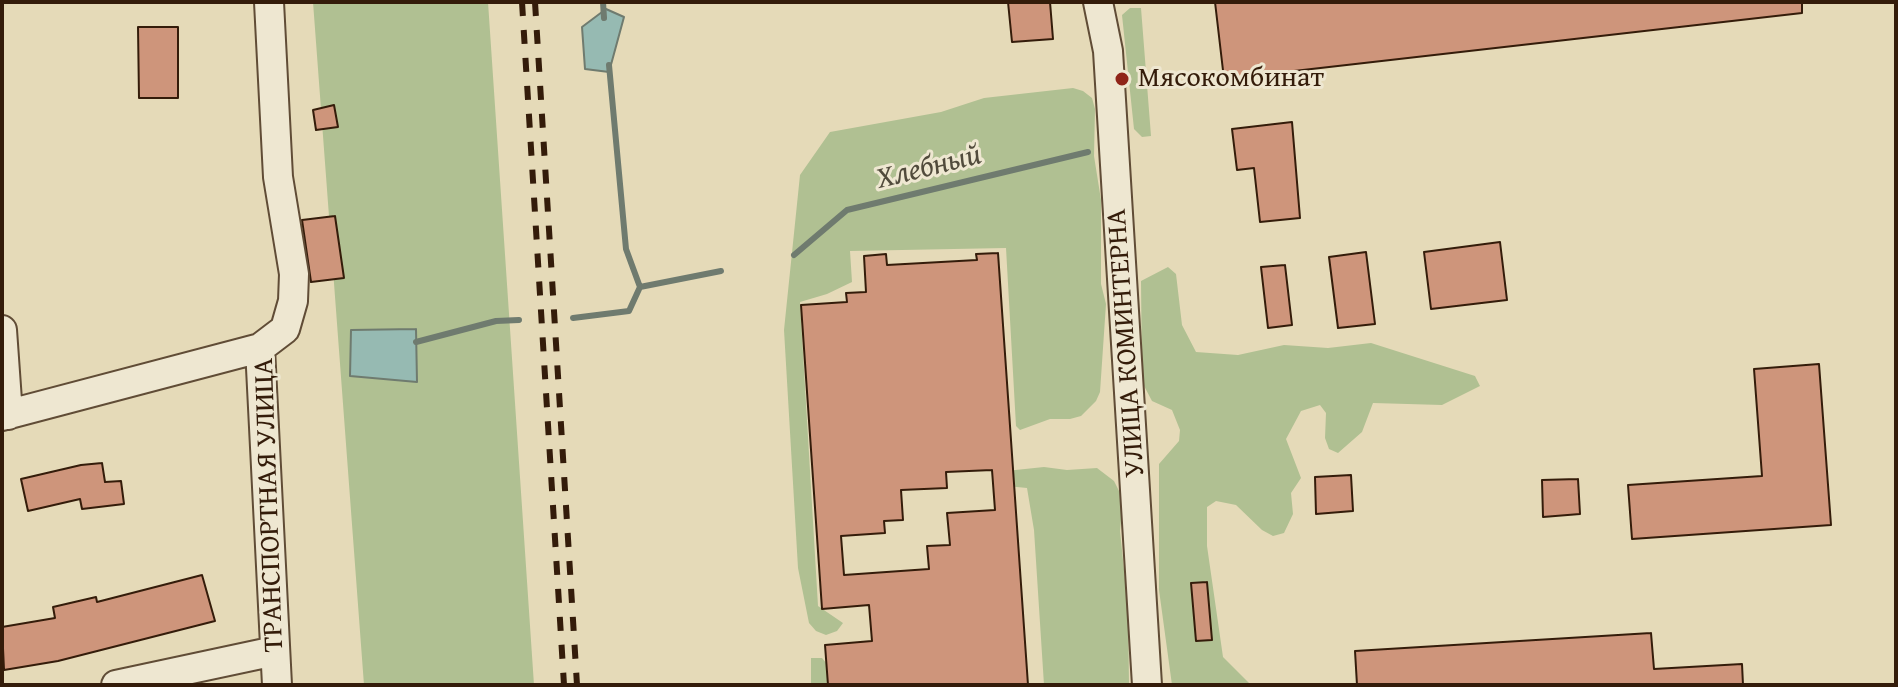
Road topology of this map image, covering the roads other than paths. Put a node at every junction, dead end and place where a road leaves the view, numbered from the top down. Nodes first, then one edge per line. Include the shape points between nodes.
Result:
1 (269, 2) edge
2 (1098, 2) edge
3 (2, 330) edge
4 (260, 348) junction
5 (5, 415) edge
6 (275, 651) junction
7 (116, 685) edge
8 (277, 685) edge
9 (1147, 685) edge

1 - 4 street, ТРАНСПОРТНАЯ УЛИЦА via 278,177 294,274 285,329
2 - 9 street, УЛИЦА КОМИНТЕРНА via 1108,51
3 - 5 street
4 - 5 street
4 - 6 street, ТРАНСПОРТНАЯ УЛИЦА
6 - 7 street
6 - 8 street, ТРАНСПОРТНАЯ УЛИЦА

